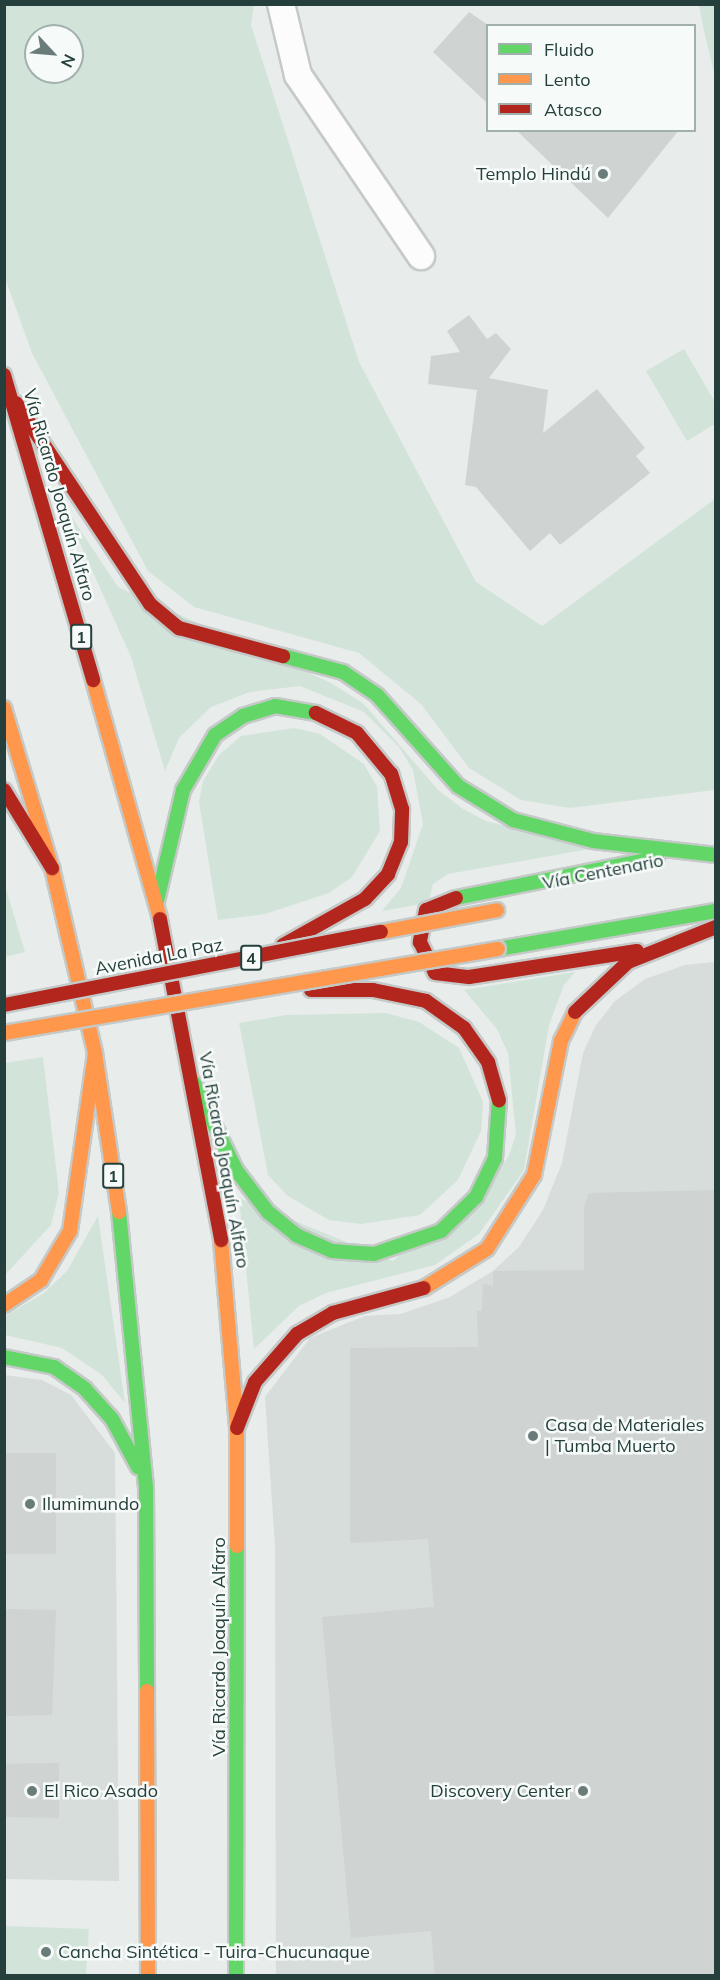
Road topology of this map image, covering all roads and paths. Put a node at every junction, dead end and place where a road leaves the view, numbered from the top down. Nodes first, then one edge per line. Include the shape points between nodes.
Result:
1 (281, 4) edge
2 (421, 256) dead end
3 (4, 375) edge
4 (16, 402) junction
5 (4, 708) edge
6 (4, 790) edge
7 (676, 854) junction
8 (716, 855) edge
9 (51, 867) junction
10 (157, 900) junction
11 (503, 909) dead end
12 (716, 911) edge
13 (716, 927) edge
14 (670, 945) junction
15 (260, 956) junction
16 (261, 989) junction
17 (4, 1005) edge
18 (4, 1033) edge
19 (95, 1053) junction
20 (194, 1083) junction
21 (4, 1305) edge
22 (4, 1357) edge
23 (237, 1428) junction
24 (146, 1488) junction
25 (148, 1976) edge
26 (236, 1976) edge

1 - 2 street via 298,75
3 - 4 main road, Vía Ricardo Joaquín Alfaro / 1
4 - 7 main road via 125,573 162,616 198,636 307,658 343,672 377,696 458,786 502,815 561,835
4 - 10 main road, Vía Ricardo Joaquín Alfaro / 1
5 - 9 main road, 1
6 - 9 main road
7 - 8 main road
7 - 14 main road via 441,901 426,910 420,942 435,974 469,977
9 - 19 main road, 1
10 - 15 main road, bridge via 183,790 215,735 243,716 274,706 324,714 357,733 381,758 398,792 401,842 384,879 350,911
10 - 20 main road, Vía Ricardo Joaquín Alfaro / 1
11 - 15 main road, Avenida La Paz / 4, bridge
12 - 16 main road, 4, bridge
13 - 14 main road
14 - 23 main road via 610,976 567,1024 540,1157 501,1235 449,1277 397,1297 333,1313 297,1334 255,1382
15 - 17 main road, Avenida La Paz / 4, bridge
16 - 18 main road, 4, bridge
16 - 20 main road, bridge via 373,990 426,1001 464,1028 483,1053 501,1108 500,1134 488,1177 476,1197 441,1231 400,1250 374,1254 332,1251 283,1225 236,1170
19 - 21 main road via 70,1231 41,1280
19 - 24 main road, 1 via 130,1286
20 - 23 main road, Vía Ricardo Joaquín Alfaro / 1 via 225,1263
22 - 24 main road via 54,1367 85,1389 123,1436
23 - 26 main road, Vía Ricardo Joaquín Alfaro
24 - 25 main road

